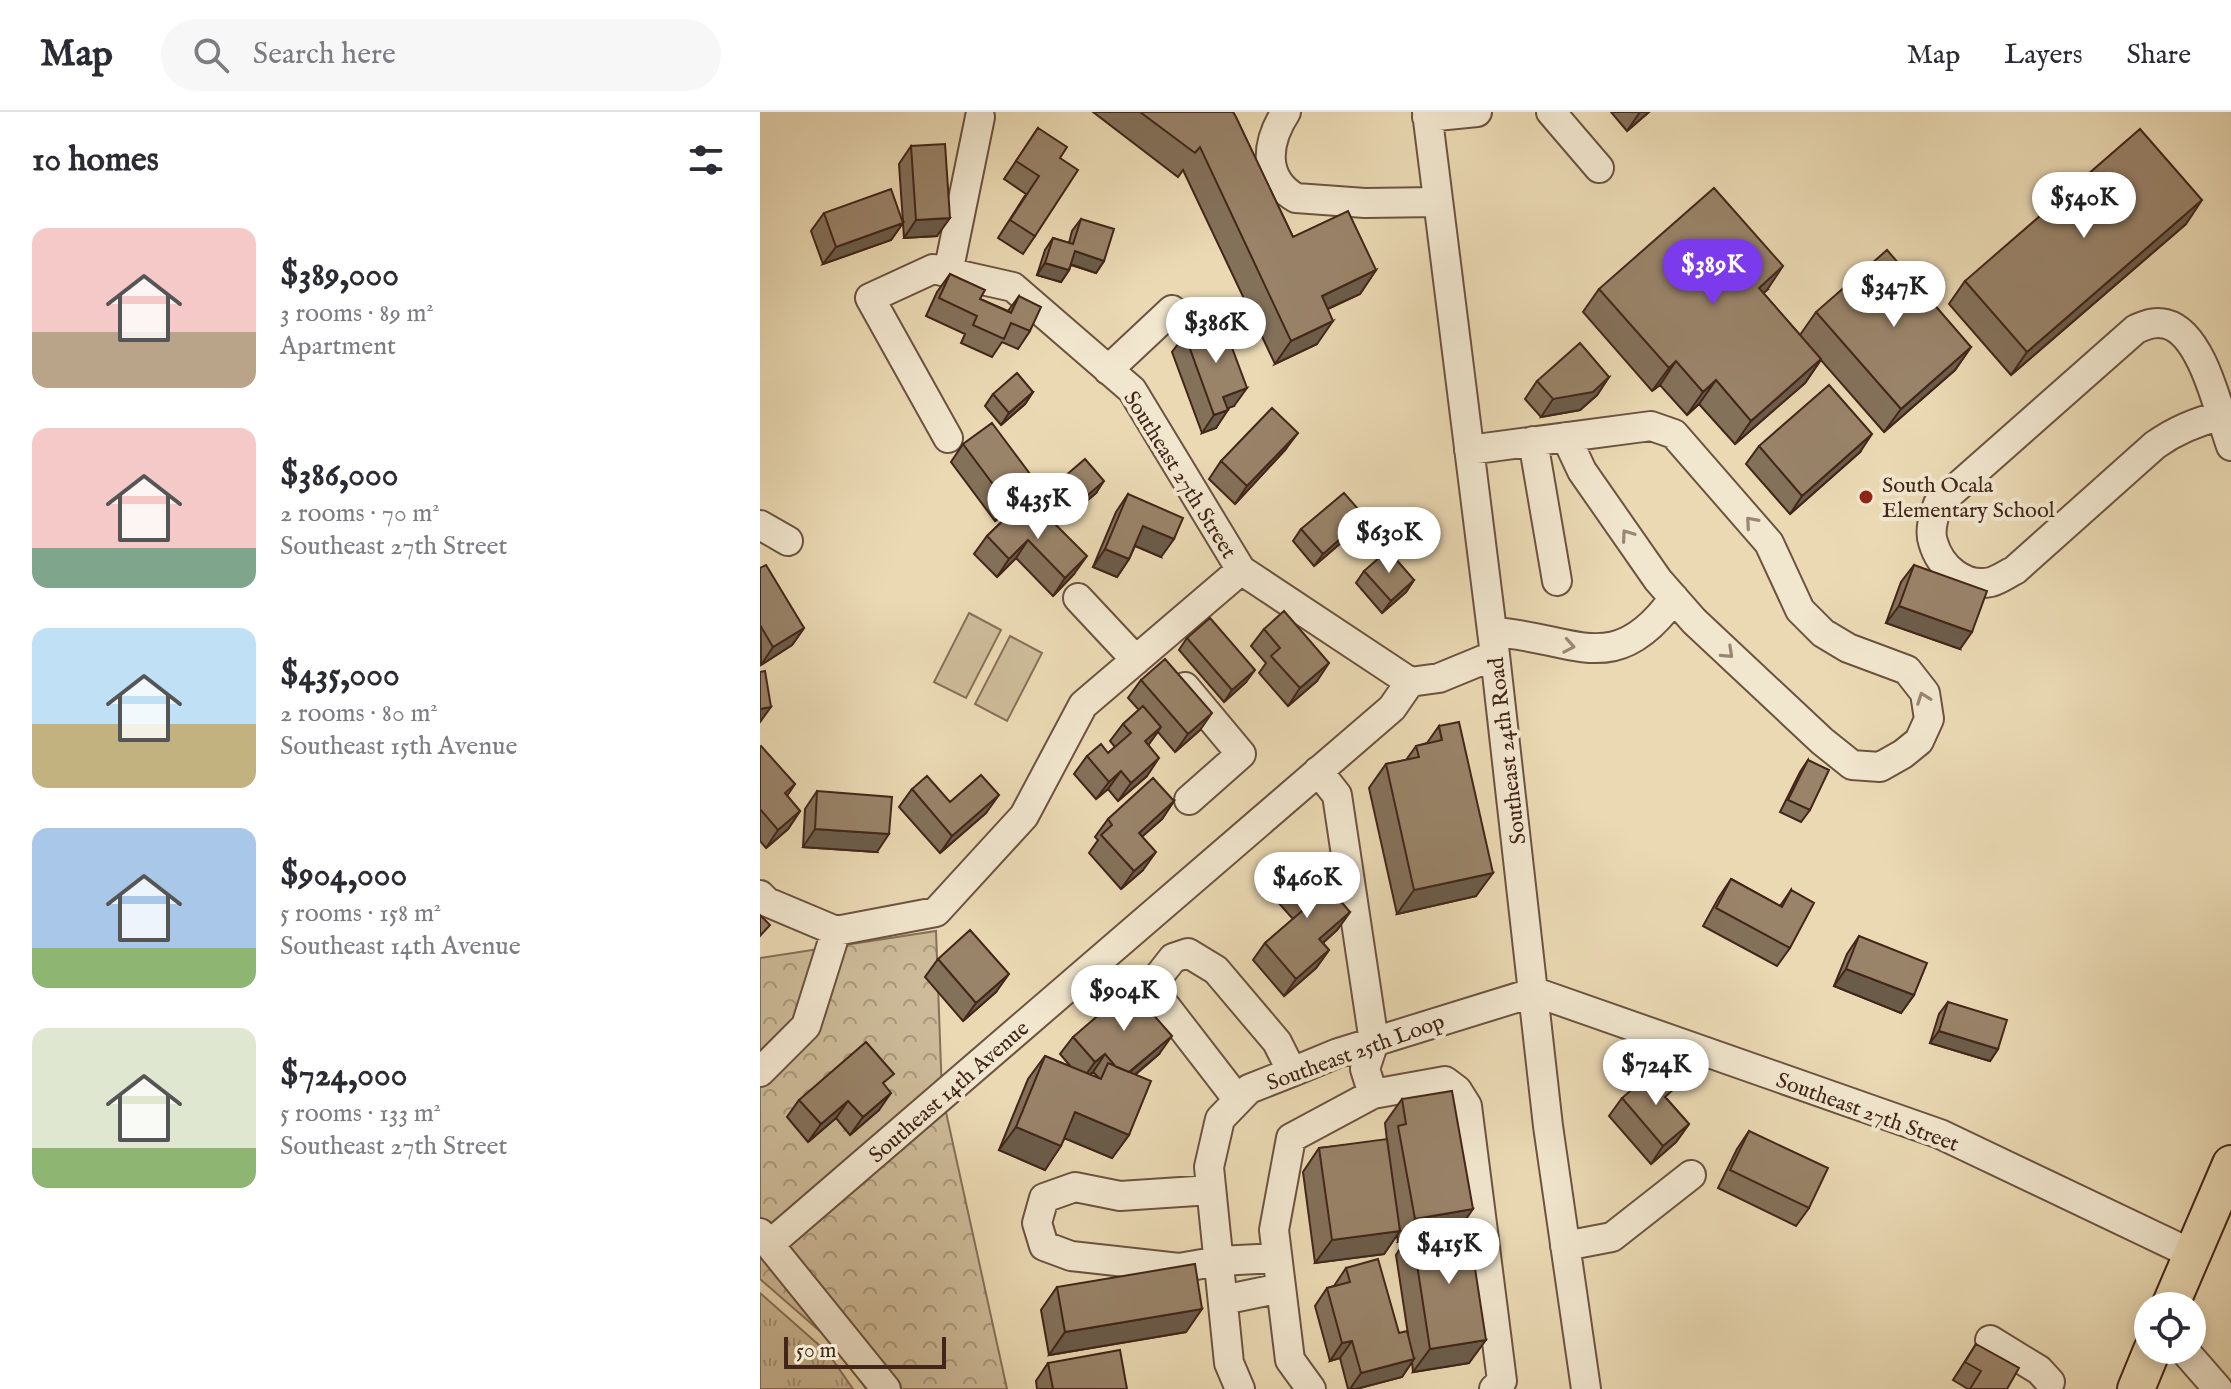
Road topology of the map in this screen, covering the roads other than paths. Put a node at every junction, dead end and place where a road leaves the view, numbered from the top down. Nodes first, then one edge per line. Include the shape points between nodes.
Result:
1 (1286, 112) edge
2 (1477, 112) edge
3 (1551, 112) edge
4 (1427, 114) edge
5 (980, 117) dead end
6 (1599, 168) dead end
7 (1438, 202) junction
8 (948, 273) junction
9 (1172, 310) dead end
10 (1108, 370) junction
11 (2220, 416) junction
12 (1566, 437) junction
13 (948, 438) dead end
14 (1533, 441) junction
15 (2231, 446) edge
16 (1469, 450) junction
17 (760, 525) edge
18 (788, 541) dead end
19 (1241, 570) junction
20 (1557, 581) dead end
21 (1078, 598) dead end
22 (1674, 598) junction
23 (1494, 644) junction
24 (1144, 653) junction
25 (1410, 682) junction
26 (1318, 771) junction
27 (1189, 800) dead end
28 (760, 895) edge
29 (836, 931) junction
30 (1535, 992) junction
31 (1374, 1042) junction
32 (760, 1072) edge
33 (1292, 1072) junction
34 (1373, 1094) junction
35 (1238, 1100) junction
36 (2231, 1164) edge
37 (1691, 1175) dead end
38 (1211, 1190) junction
39 (765, 1238) edge
40 (1565, 1246) junction
41 (2192, 1254) junction
42 (1277, 1258) junction
43 (1219, 1261) junction
44 (1281, 1288) junction
45 (2176, 1292) edge
46 (1223, 1300) junction
47 (1990, 1340) dead end
48 (2146, 1364) edge
49 (2196, 1364) edge
50 (1234, 1387) edge
51 (2053, 1387) edge
52 (886, 1389) edge
53 (1311, 1389) edge
54 (1494, 1389) edge
55 (1586, 1389) edge
56 (2136, 1389) edge
57 (2218, 1389) edge

1 - 7 street via 1270,154 1278,183 1296,198
2 - 4 street
3 - 6 street
4 - 7 street, Southeast 24th Road
5 - 8 street
7 - 16 street, Southeast 24th Road
8 - 10 street, Southeast 27th Street via 1013,287
8 - 13 street, Southeast 27th Street via 933,269 870,298
9 - 10 street
10 - 19 street, Southeast 27th Street via 1132,390
11 - 11 street via 2196,348 2185,333 2167,324 2136,329 1938,504 1932,540 1954,574 1991,582 2015,570 2174,431
11 - 15 street
12 - 14 street
22 -> 12 street via 1582,471
22 -> 12 street via 1852,765 1880,767 1919,741 1929,719 1925,693 1907,670 1848,648 1800,610 1769,543 1674,434 1651,426
14 - 16 street
14 - 20 street
16 - 23 street, Southeast 24th Road
17 - 18 street
19 - 24 street
19 - 25 street, Southeast 27th Street
21 - 24 street
23 -> 22 street via 1512,633 1564,646 1613,647 1640,634
23 - 25 street via 1439,678
23 - 30 street, Southeast 24th Road
24 - 27 street via 1241,754
24 - 29 street via 1083,705 1024,816 936,912
25 - 26 street, Southeast 14th Avenue via 1392,708
26 - 31 street via 1337,795
26 - 39 street, Southeast 14th Avenue
28 - 29 street
29 - 32 street via 806,1026
30 - 31 street, Southeast 25th Loop
30 - 40 street, Southeast 24th Road
30 - 41 street, Southeast 27th Street via 1940,1134
31 - 33 street, Southeast 25th Loop
31 - 34 street via 1365,1069
33 - 35 street, Southeast 25th Loop via 1249,1089
33 - 35 street via 1277,1042 1216,970 1188,953 1173,958 1155,981 1160,999
34 - 42 street via 1291,1138 1274,1230
34 - 54 street via 1445,1081 1467,1106 1502,1381
35 - 38 street, Southeast 25th Loop via 1220,1119 1209,1167
36 - 41 main road
37 - 40 street via 1612,1237
38 - 43 street, Southeast 25th Loop
38 - 43 street via 1120,1196 1075,1187 1044,1198 1037,1223 1044,1246 1071,1256 1179,1268
39 - 52 street
40 - 55 street, Southeast 24th Road
41 - 45 main road
42 - 43 street
42 - 44 street
43 - 46 street, Southeast 25th Loop
44 - 46 street
44 - 53 street via 1290,1360
46 - 50 street, Southeast 25th Loop
47 - 51 street via 2039,1370
48 - 56 main road
49 - 57 street

